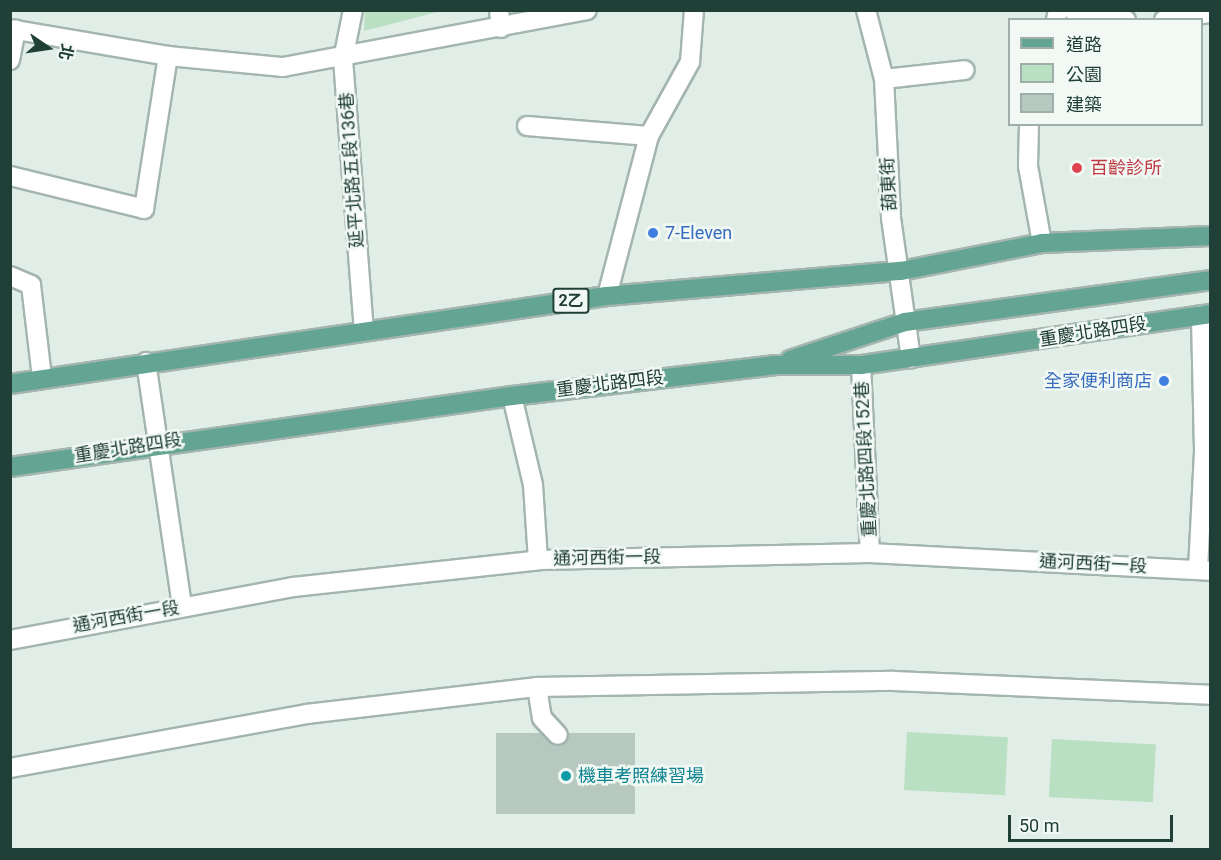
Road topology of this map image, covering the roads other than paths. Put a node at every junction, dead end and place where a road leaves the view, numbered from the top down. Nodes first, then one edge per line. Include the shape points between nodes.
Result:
1 (353, 10) edge
2 (587, 10) edge
3 (694, 10) edge
4 (866, 10) edge
5 (1072, 10) edge
6 (1210, 13) edge
7 (1115, 18) edge
8 (1177, 18) edge
9 (500, 20) edge
10 (13, 29) edge
11 (168, 56) junction
12 (343, 59) junction
13 (10, 60) edge
14 (965, 70) dead end
15 (884, 79) junction
16 (527, 126) dead end
17 (1029, 126) edge
18 (649, 136) junction
19 (10, 176) edge
20 (1210, 223) edge
21 (1132, 236) junction
22 (1210, 236) edge
23 (1042, 243) junction
24 (901, 271) junction
25 (10, 276) edge
26 (1210, 280) edge
27 (607, 296) junction
28 (1206, 314) edge
29 (905, 322) junction
30 (364, 331) junction
31 (911, 359) junction
32 (146, 362) junction
33 (774, 365) junction
34 (861, 365) junction
35 (42, 377) junction
36 (10, 384) edge
37 (512, 396) junction
38 (159, 443) junction
39 (1207, 450) edge
40 (10, 467) edge
41 (870, 553) junction
42 (538, 560) junction
43 (1204, 570) edge
44 (182, 607) junction
45 (10, 640) edge
46 (537, 687) junction
47 (1210, 695) edge
48 (558, 735) dead end
49 (10, 768) edge

1 - 12 street, 延平北路五段136巷
2 - 9 street
3 - 18 street via 690,62
4 - 15 street, 葫東街
5 - 7 street
6 - 8 street
9 - 12 street
10 - 11 street
10 - 13 street
11 - 12 street via 283,67
11 - 19 street via 144,209
12 - 30 street, 延平北路五段136巷
14 - 15 street
15 - 24 street, 葫東街 via 891,218
16 - 18 street
17 - 23 street via 1028,166
18 - 27 street
20 - 21 main road
21 - 22 main road, 2乙
21 - 23 main road, 2乙
23 - 24 main road, 2乙
24 - 27 main road, 2乙
24 - 29 street, 葫東街
25 - 35 street via 30,285
26 - 29 main road
27 - 30 main road, 2乙
28 - 31 main road, 重慶北路四段
28 - 39 street
29 - 31 street, 葫東街
29 - 33 main road
30 - 32 main road, 2乙
31 - 34 main road, 重慶北路四段
32 - 35 main road, 2乙
32 - 38 street
33 - 34 main road, 重慶北路四段
33 - 37 main road, 重慶北路四段
34 - 41 street, 重慶北路四段152巷
35 - 36 main road, 2乙
37 - 38 main road, 重慶北路四段
37 - 42 street via 533,485
38 - 40 main road, 重慶北路四段
38 - 44 street
39 - 43 street
41 - 42 street, 通河西街一段
41 - 43 street, 通河西街一段
42 - 44 street, 通河西街一段 via 293,587
44 - 45 street, 通河西街一段
46 - 47 street via 894,681
46 - 48 street via 542,718
46 - 49 street via 307,714

